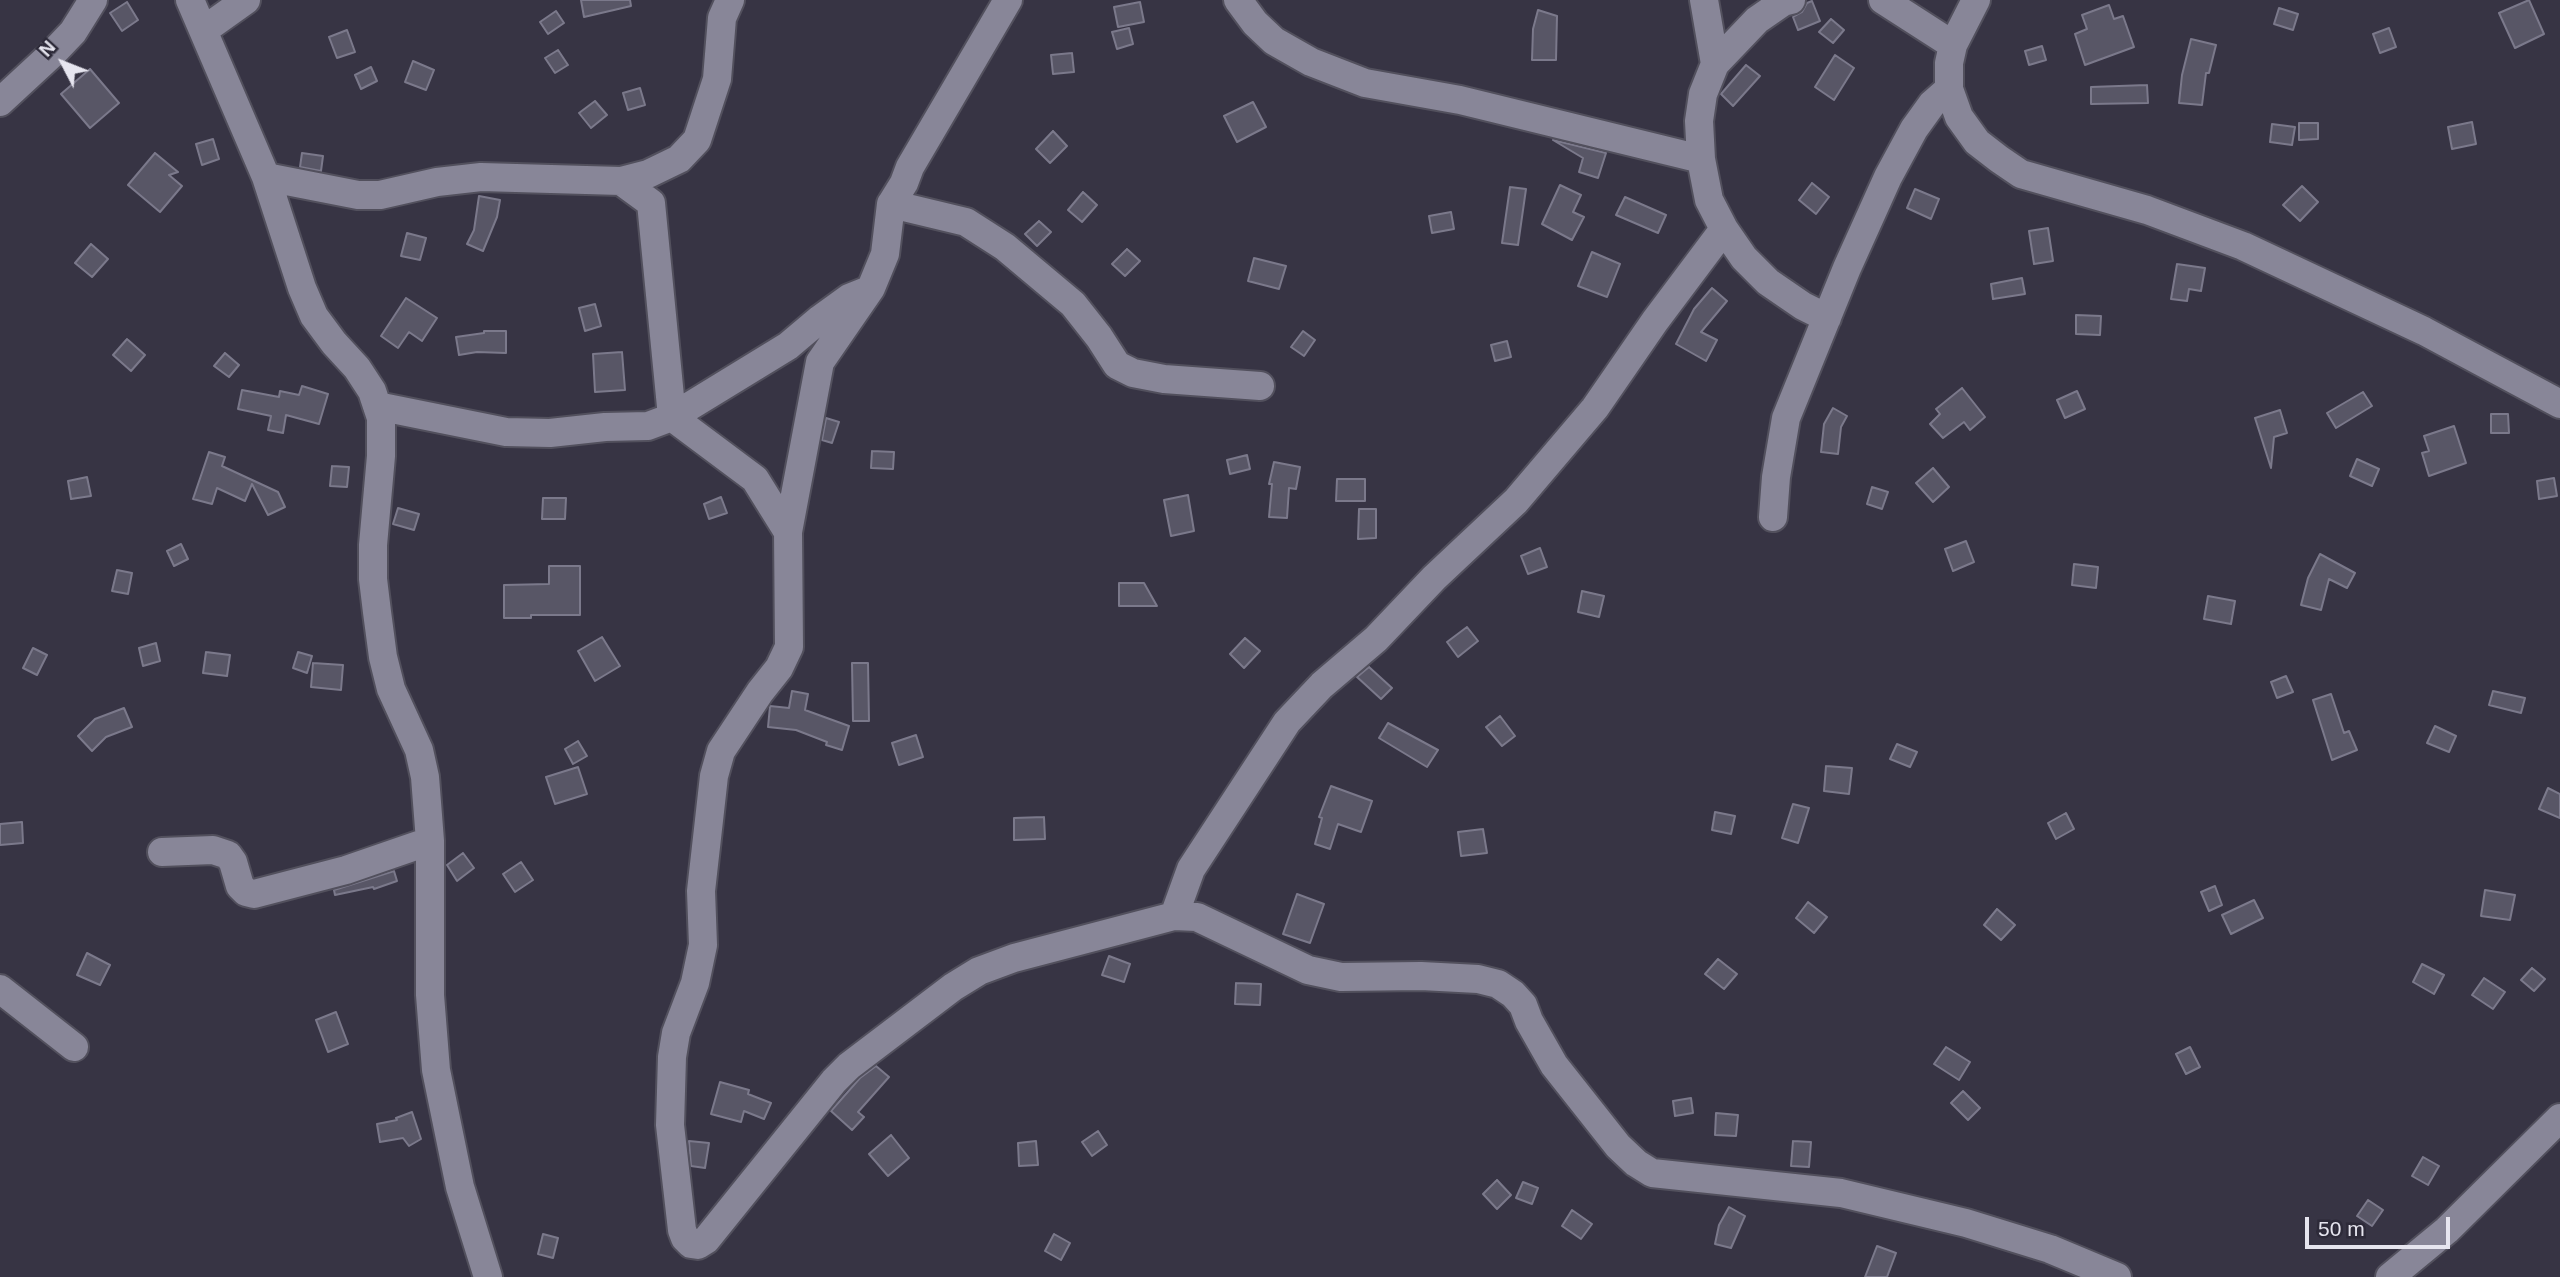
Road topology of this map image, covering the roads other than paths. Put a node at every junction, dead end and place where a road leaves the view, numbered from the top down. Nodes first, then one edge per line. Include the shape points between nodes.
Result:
1 (93, 0) edge
2 (190, 0) edge
3 (246, 0) edge
4 (730, 0) edge
5 (1008, 0) edge
6 (1238, 0) edge
7 (1703, 0) edge
8 (1791, 0) edge
9 (1883, 0) edge
10 (1976, 0) edge
11 (204, 30) junction
12 (1952, 45) junction
13 (1714, 64) junction
14 (1949, 89) junction
15 (0, 102) edge
16 (1701, 159) junction
17 (266, 177) junction
18 (621, 181) junction
19 (891, 204) junction
20 (1724, 229) junction
21 (871, 288) junction
22 (1827, 318) junction
23 (1260, 386) dead end
24 (2560, 404) edge
25 (377, 406) junction
26 (672, 417) junction
27 (1773, 517) dead end
28 (788, 531) junction
29 (430, 841) junction
30 (162, 852) dead end
31 (1174, 916) junction
32 (0, 989) edge
33 (74, 1047) dead end
34 (2560, 1118) edge
35 (488, 1277) edge
36 (2117, 1277) edge
37 (2390, 1277) edge

1 - 15 street via 73,32
2 - 11 street
3 - 11 street
4 - 18 street via 722,18 717,79 696,140 679,159
5 - 19 street
6 - 16 street via 1274,41 1311,62 1365,83 1460,100
7 - 13 street
8 - 13 street via 1757,20
9 - 12 street
10 - 12 street
11 - 17 street
12 - 14 street
13 - 16 street via 1699,121
14 - 22 street via 1926,113 1901,153
14 - 24 street via 1959,117 1977,142 2021,173 2147,210 2244,246 2424,331
16 - 20 street via 1710,200
17 - 18 street via 358,195 481,177
17 - 25 street via 314,316 357,368
18 - 26 street via 652,203
19 - 21 street via 885,254
19 - 23 street via 966,222 1005,247 1073,304 1117,365 1133,373
20 - 22 street via 1768,282
20 - 31 street via 1595,408 1516,500 1287,722 1191,869
21 - 26 street via 849,298 788,346
21 - 28 street via 820,362
22 - 27 street via 1786,418
25 - 26 street via 506,432 648,426
25 - 29 street via 381,418 373,545 377,612 391,689 419,750
26 - 28 street via 755,479
28 - 31 street via 789,647 716,763 701,891 703,944 672,1057 670,1125 682,1230 691,1244 698,1245 714,1232 820,1095 849,1066 953,987 1014,958
29 - 30 street via 346,870 254,894 240,886 228,855 212,850
29 - 35 street via 430,995 436,1070 460,1187
31 - 36 street via 1197,917 1308,970 1341,977 1422,976 1498,984 1523,1005 1555,1065 1618,1146 1653,1173 1841,1193 1966,1223 2050,1249
32 - 33 street
34 - 37 street via 2447,1230

